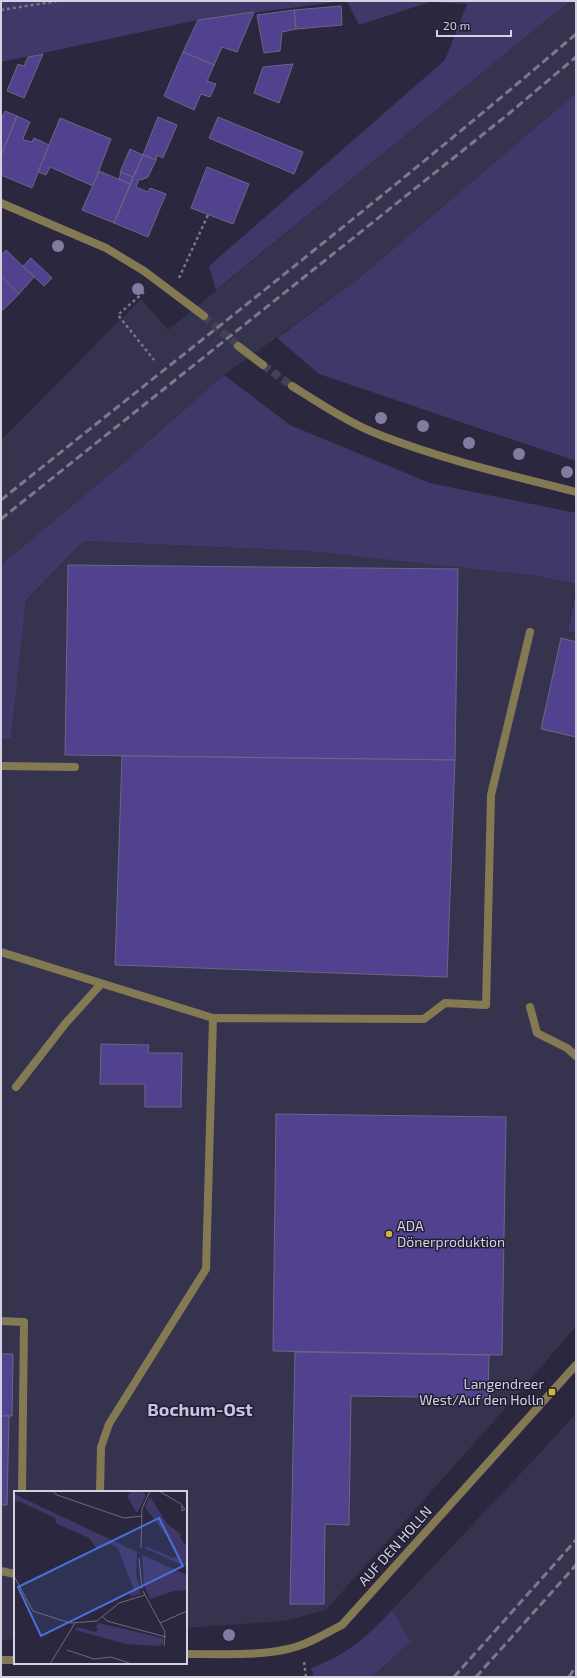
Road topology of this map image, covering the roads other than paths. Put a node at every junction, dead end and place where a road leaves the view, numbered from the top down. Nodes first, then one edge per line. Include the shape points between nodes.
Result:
1 (1, 203) edge
2 (204, 316) tunnel mouth
3 (238, 346) tunnel mouth
4 (263, 366) tunnel mouth
5 (292, 386) tunnel mouth
6 (576, 492) edge
7 (530, 632) dead end
8 (1, 766) edge
9 (75, 767) dead end
10 (1, 952) edge
11 (101, 984) junction
12 (530, 1007) dead end
13 (213, 1018) junction
14 (576, 1056) edge
15 (16, 1087) dead end
16 (1, 1321) edge
17 (576, 1365) edge
18 (22, 1491) edge
19 (100, 1491) edge
20 (1, 1571) edge
21 (14, 1574) edge
22 (187, 1654) edge
23 (1, 1660) edge
24 (14, 1660) edge

1 - 2 street via 106,248 157,280
3 - 4 street
5 - 6 street via 379,435 452,460
7 - 13 street via 491,795 486,1005 444,1003 424,1019
8 - 9 street
10 - 11 street
11 - 13 street
11 - 15 street via 65,1024
12 - 14 street via 537,1033
13 - 19 street via 206,1269 109,1424 100,1447
16 - 18 street via 24,1322
17 - 22 street, AUF DEN HOLLN via 342,1625 302,1645 287,1649
20 - 21 street
23 - 24 street

